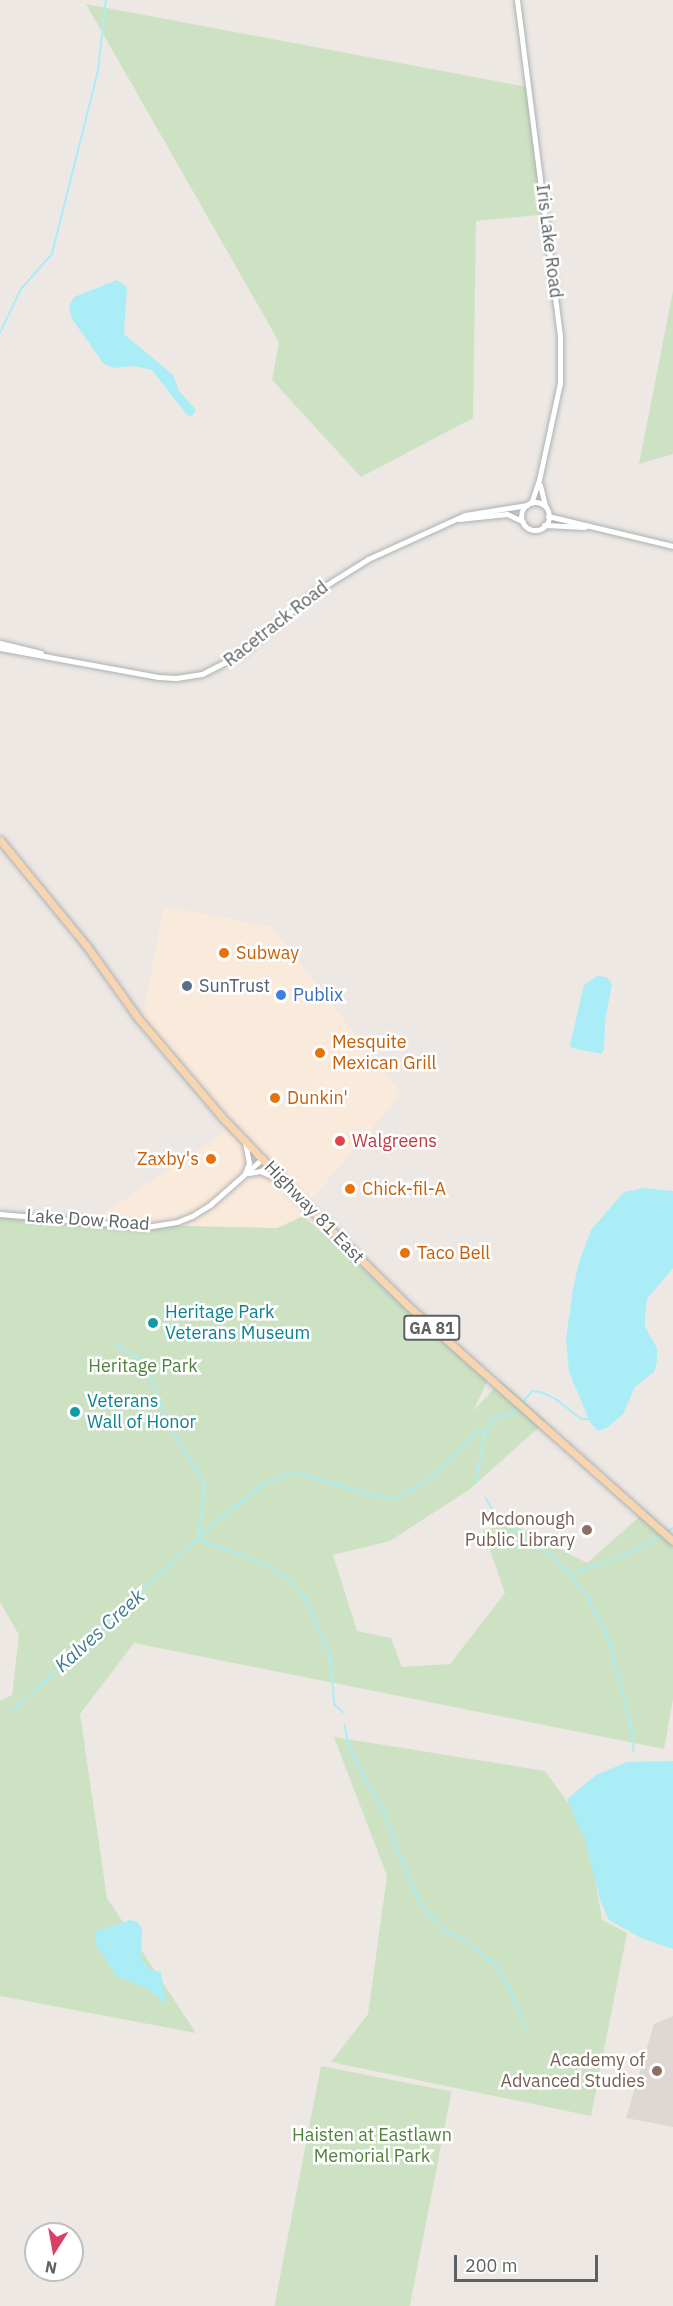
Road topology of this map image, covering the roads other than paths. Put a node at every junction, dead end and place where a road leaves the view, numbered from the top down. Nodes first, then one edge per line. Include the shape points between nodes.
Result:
1 (517, 0) edge
2 (539, 480) junction
3 (529, 504) junction
4 (545, 507) junction
5 (549, 516) junction
6 (458, 519) junction
7 (522, 521) junction
8 (544, 525) junction
9 (587, 527) junction
10 (673, 546) edge
11 (0, 644) edge
12 (0, 648) edge
13 (83, 663) junction
14 (0, 840) edge
15 (243, 1138) junction
16 (263, 1158) junction
17 (244, 1175) junction
18 (286, 1184) junction
19 (0, 1214) edge
20 (673, 1541) edge

1 - 2 street, Iris Lake Road via 560,338 560,383
2 - 3 street, Iris Lake Road
2 - 4 street, Iris Lake Road
3 - 4 street
3 - 6 street, Racetrack Road
3 - 7 street via 522,512
4 - 5 street
5 - 8 street
5 - 9 street
6 - 7 street, Racetrack Road via 507,514
6 - 13 street, Racetrack Road via 346,571 302,602 242,654 213,670 189,677 164,678
7 - 8 street via 532,529
8 - 9 street
9 - 10 street
11 - 13 street, Racetrack Road
12 - 13 street, Racetrack Road
14 - 15 main road, Highway 81 East / GA 81 via 86,945 138,1018
15 - 16 main road, Highway 81 East / GA 81
15 - 17 street via 249,1156
16 - 17 street, Lake Dow Road
16 - 18 main road, Highway 81 East / GA 81
17 - 18 street via 260,1171
17 - 19 street, Lake Dow Road via 192,1216 146,1227
18 - 20 main road, Highway 81 East / GA 81 via 406,1304

